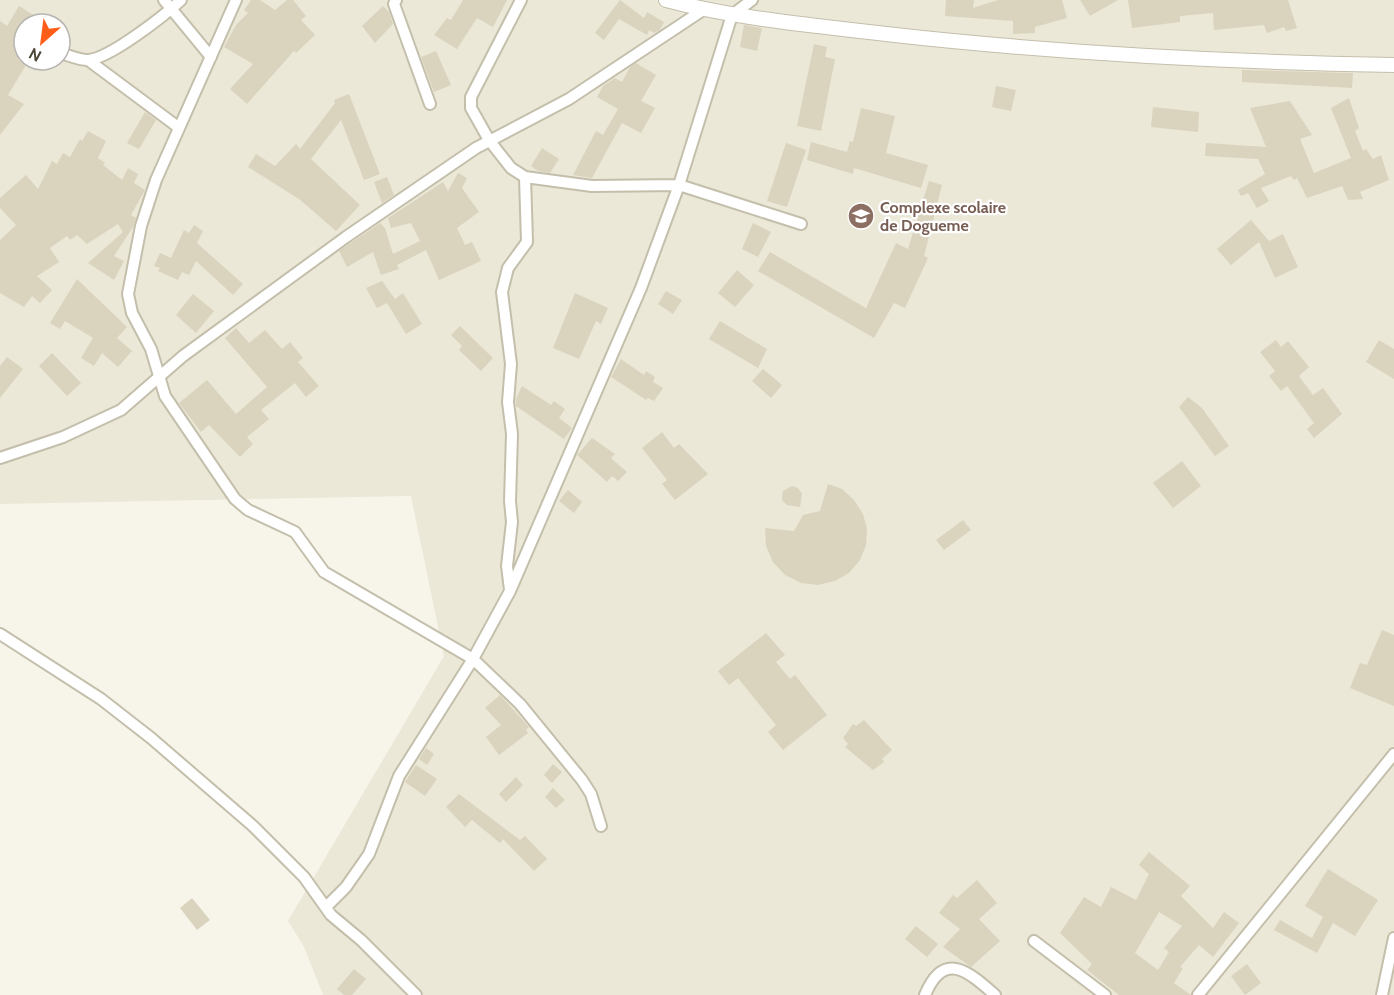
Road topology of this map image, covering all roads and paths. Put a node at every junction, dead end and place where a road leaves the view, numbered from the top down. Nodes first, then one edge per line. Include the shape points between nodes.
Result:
1 (181, 0) edge
2 (236, 0) edge
3 (396, 0) edge
4 (521, 0) edge
5 (666, 0) edge
6 (752, 0) edge
7 (168, 4) edge
8 (703, 10) junction
9 (732, 15) junction
10 (72, 55) edge
11 (211, 57) junction
12 (88, 60) junction
13 (1394, 65) edge
14 (430, 104) dead end
15 (178, 127) junction
16 (489, 140) junction
17 (525, 177) junction
18 (679, 185) junction
19 (801, 224) dead end
20 (158, 378) junction
21 (0, 458) edge
22 (510, 591) junction
23 (0, 634) edge
24 (473, 659) junction
25 (1394, 754) edge
26 (601, 826) dead end
27 (326, 907) junction
28 (1394, 938) edge
29 (1034, 941) dead end
30 (416, 995) edge
31 (925, 995) edge
32 (995, 995) edge
33 (1105, 995) edge
34 (1198, 995) edge
35 (1382, 995) edge

1 - 7 street
2 - 11 street
3 - 14 street via 394,4
4 - 16 street via 471,97 471,108
5 - 8 street
6 - 9 street
7 - 11 street
7 - 12 street via 131,38
8 - 9 street
8 - 16 street via 569,99
9 - 13 street via 986,45
9 - 18 street
10 - 12 street
11 - 15 street
12 - 15 street
15 - 20 street via 141,226 128,294 128,304 151,349
16 - 17 street via 511,168
16 - 20 street via 346,237 190,350
17 - 18 street via 592,186
17 - 22 street via 527,242 508,268 502,292 511,364 508,402 512,522 507,566
18 - 19 street
18 - 22 street via 641,288
20 - 21 street via 121,410 100,422
20 - 24 street via 174,413 235,499 248,510 295,532 324,572
22 - 24 street
23 - 27 street via 101,699 152,738 253,826 304,877
24 - 26 street via 520,704 575,772 591,794
24 - 27 street via 399,776 377,838 360,870
25 - 34 street
27 - 30 street
28 - 35 street
29 - 33 street
31 - 32 street via 940,972 953,967 966,970

